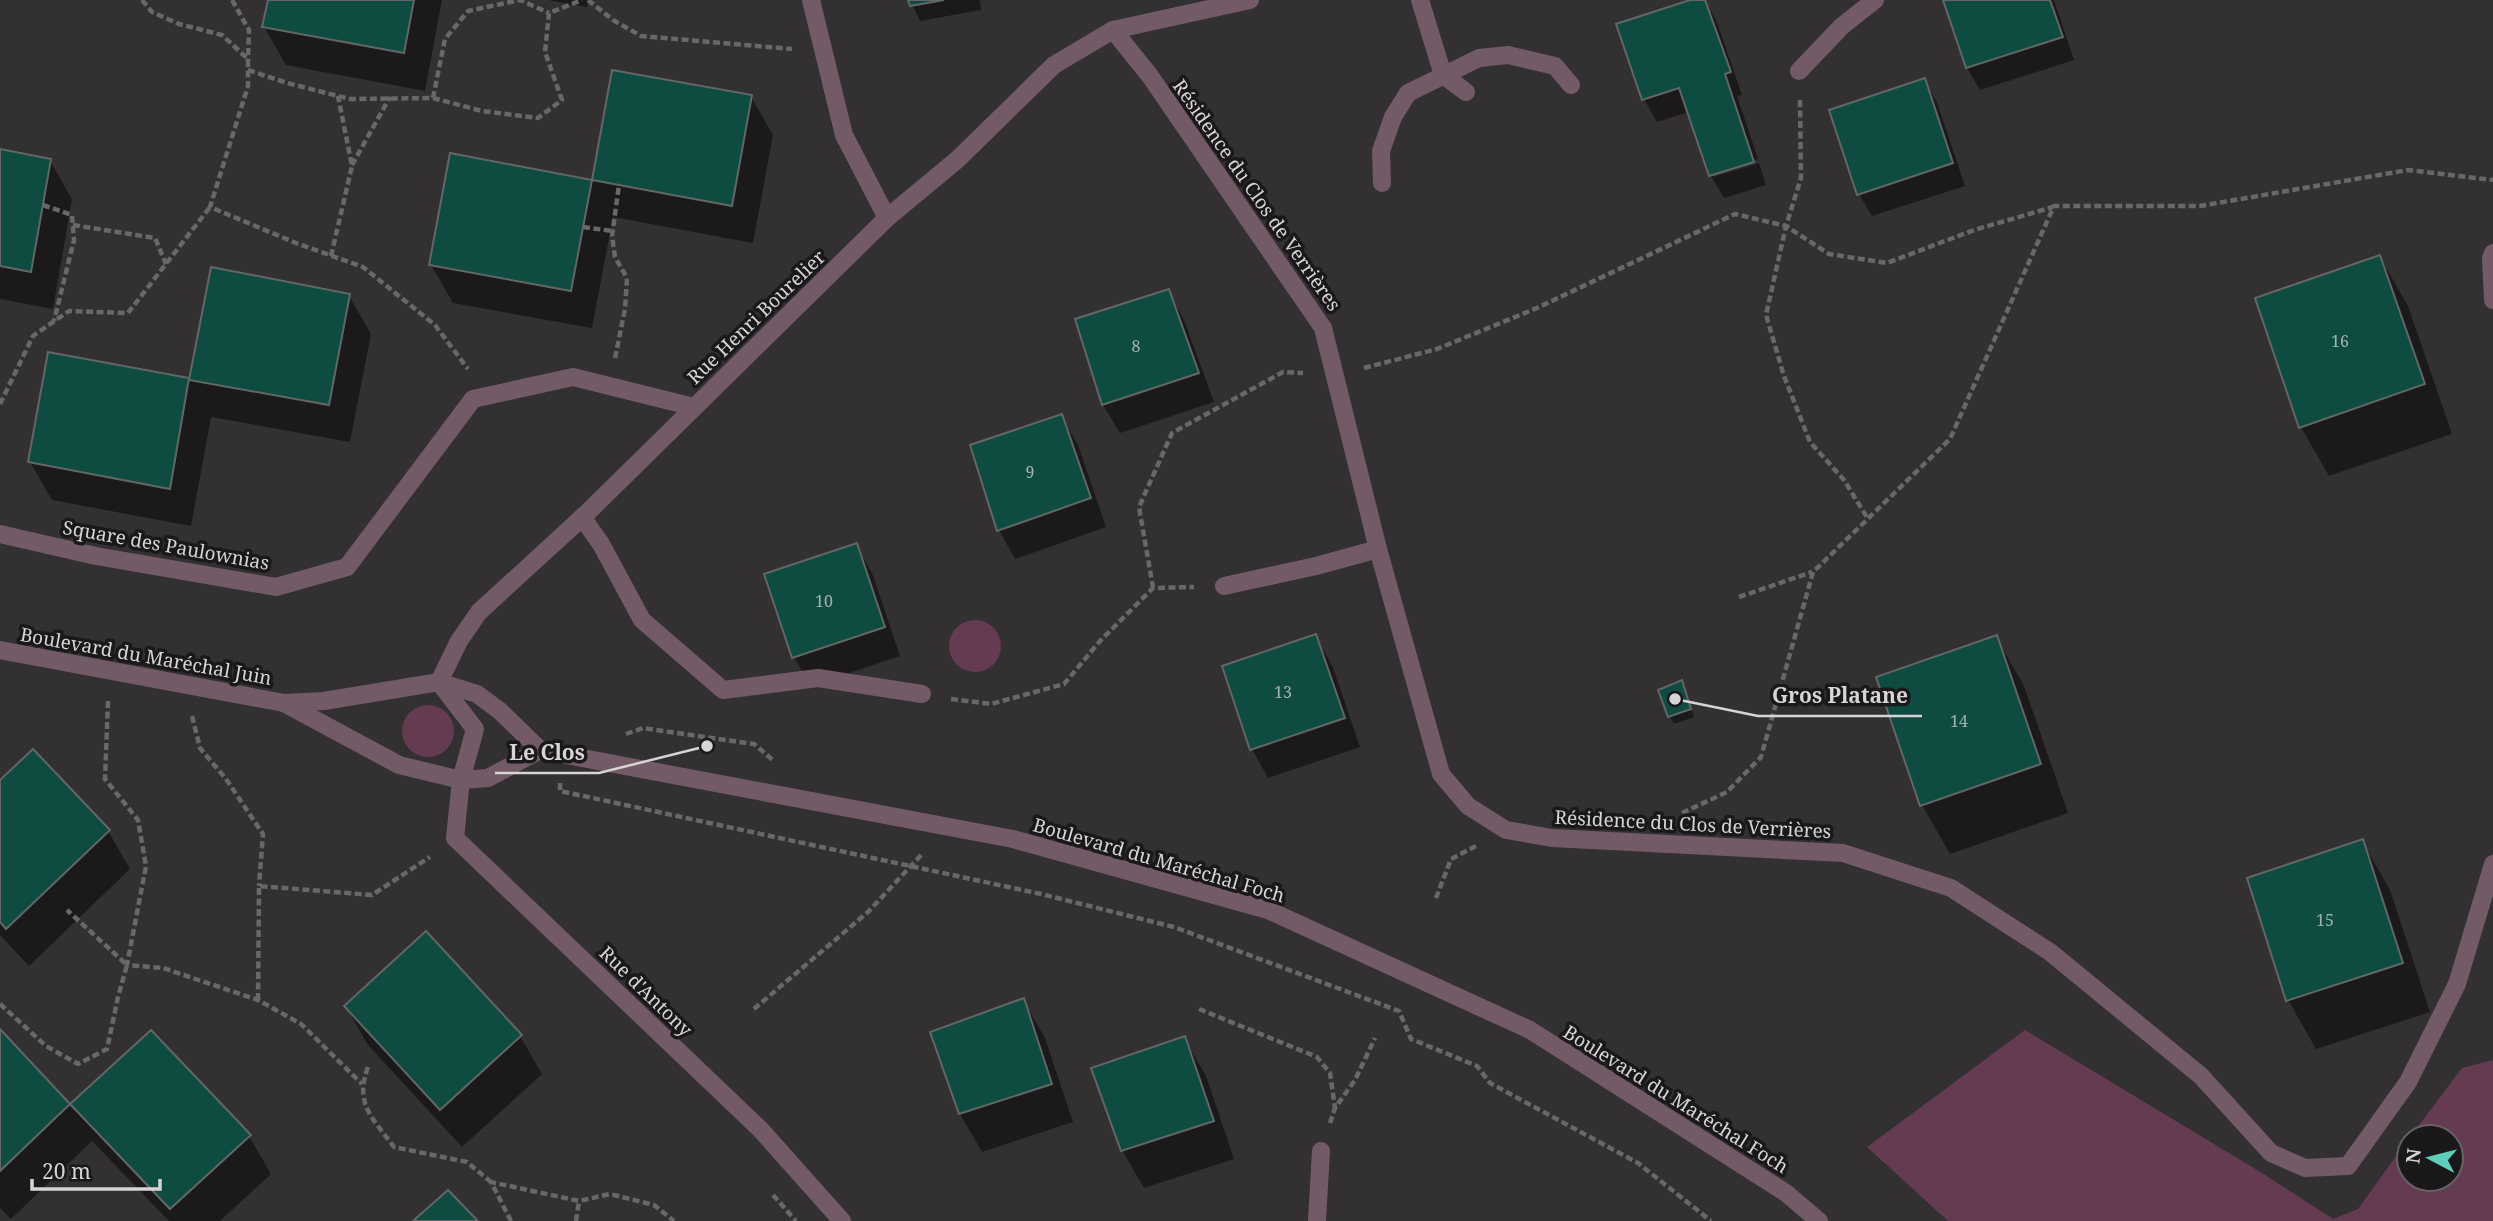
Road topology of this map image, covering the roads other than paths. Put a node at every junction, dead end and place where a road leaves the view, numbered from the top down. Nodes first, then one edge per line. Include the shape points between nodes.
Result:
1 (811, 0) edge
2 (1420, 0) edge
3 (1875, 0) edge
4 (1242, 1) edge
5 (1113, 30) junction
6 (1799, 71) road end
7 (1443, 75) junction
8 (1571, 85) dead end
9 (1466, 92) dead end
10 (1382, 183) dead end
11 (887, 218) junction
12 (2493, 253) edge
13 (2493, 300) edge
14 (694, 407) junction
15 (582, 517) junction
16 (0, 534) edge
17 (1378, 549) junction
18 (1224, 586) road end
19 (0, 650) edge
20 (439, 682) junction
21 (922, 694) road end
22 (284, 703) junction
23 (540, 750) junction
24 (461, 780) junction
25 (2493, 864) edge
26 (1321, 1151) road end
27 (842, 1221) edge
28 (1317, 1221) edge
29 (1819, 1221) edge

1 - 11 street via 844,135
2 - 7 street
3 - 6 street via 1842,26
4 - 5 street, Rue Henri Bourelier
5 - 11 street, Rue Henri Bourelier via 1054,65 958,159
5 - 17 street, Résidence du Clos de Verrières via 1150,76 1324,328
7 - 8 street via 1479,58 1508,55 1555,66
7 - 9 street
7 - 10 street via 1408,93 1393,117 1381,151
11 - 14 street, Rue Henri Bourelier
12 - 13 street
14 - 15 street, Rue Henri Bourelier
14 - 16 street, Square des Paulownias via 573,377 474,399 347,567 276,587 96,556
15 - 20 street, Rue Henri Bourelier via 479,612
15 - 21 street via 642,620 723,690 818,678
17 - 18 street
17 - 25 street, Résidence du Clos de Verrières via 1441,774 1468,806 1506,830 1552,838 1843,853 1951,888 2050,952 2201,1076 2271,1153 2305,1168 2348,1166 2408,1082 2457,984
19 - 22 street, Boulevard du Maréchal Juin
20 - 22 street, Boulevard du Maréchal Juin
20 - 23 street, Boulevard du Maréchal Juin via 477,694
20 - 24 street via 475,729
22 - 24 street, Boulevard du Maréchal Juin via 399,765
23 - 24 street, Boulevard du Maréchal Juin via 488,778
23 - 29 street, Boulevard du Maréchal Foch via 1013,839 1268,910 1530,1030 1786,1193
24 - 27 street, Rue d'Antony via 455,838 761,1130
26 - 28 street

